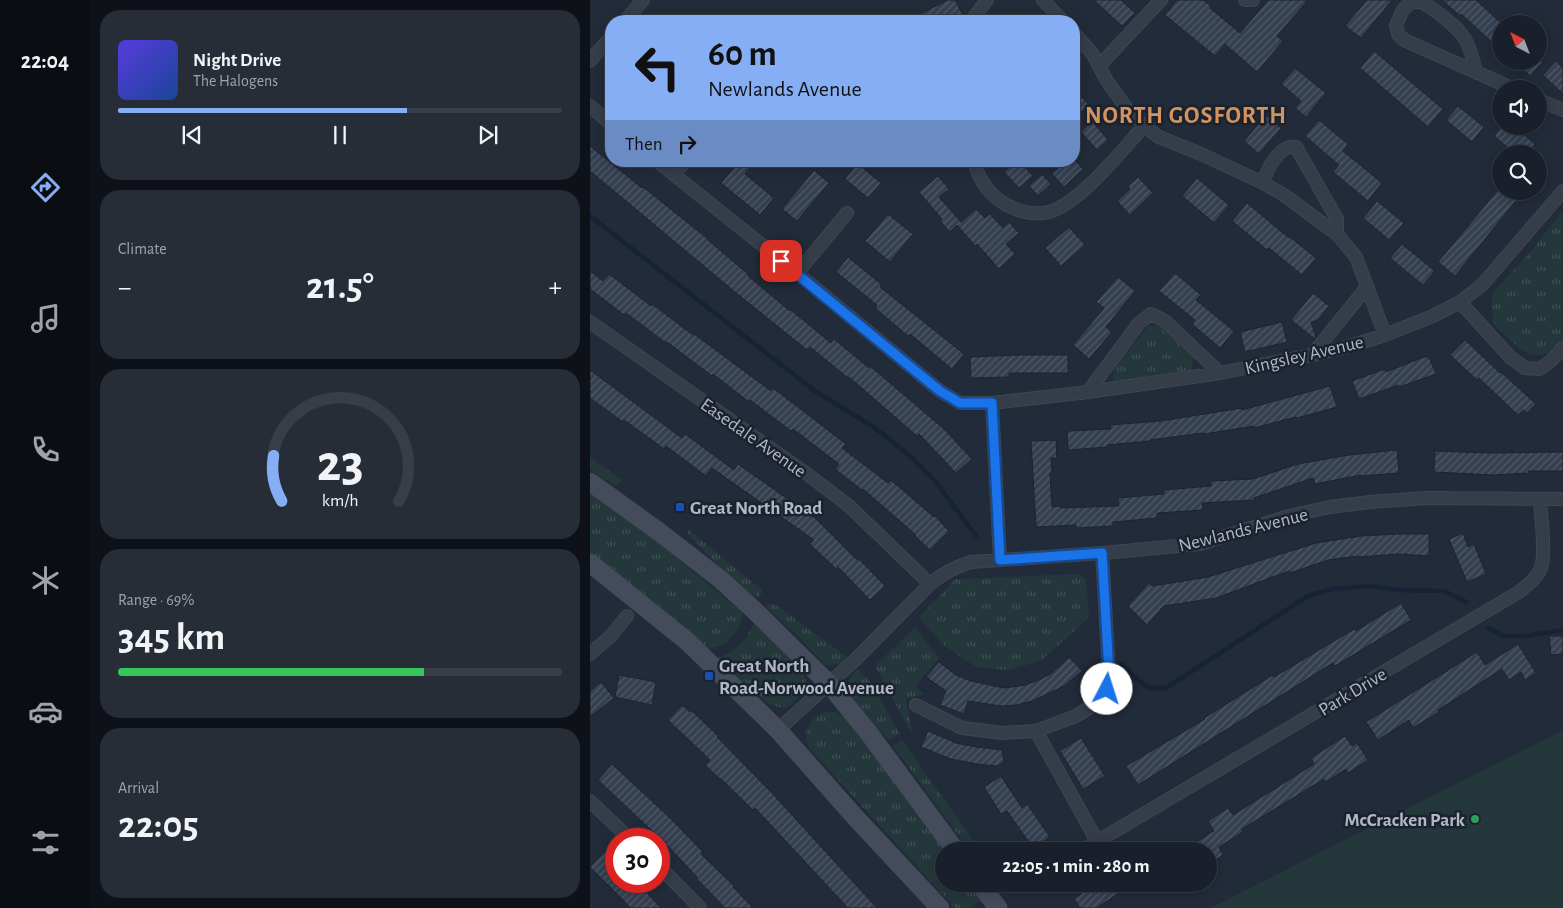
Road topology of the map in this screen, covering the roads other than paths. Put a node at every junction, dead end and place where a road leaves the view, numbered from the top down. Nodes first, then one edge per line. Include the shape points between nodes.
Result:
1 (643, 0) edge
2 (987, 0) edge
3 (1161, 0) edge
4 (1245, 0) edge
5 (1253, 0) edge
6 (1048, 2) edge
7 (630, 15) edge
8 (976, 15) edge
9 (1058, 15) edge
10 (1080, 40) edge
11 (605, 44) edge
12 (590, 61) edge
13 (1099, 66) junction
14 (1477, 72) junction
15 (1494, 80) edge
16 (1547, 103) edge
17 (590, 106) edge
18 (1563, 110) edge
19 (605, 119) edge
20 (1144, 126) junction
21 (664, 167) edge
22 (680, 167) edge
23 (975, 167) edge
24 (673, 174) junction
25 (1263, 183) junction
26 (1563, 192) edge
27 (847, 213) dead end
28 (1337, 234) junction
29 (797, 273) junction
30 (1367, 287) junction
31 (1460, 302) junction
32 (590, 322) edge
33 (1385, 335) junction
34 (1563, 348) edge
35 (1312, 355) junction
36 (1220, 373) junction
37 (1088, 392) junction
38 (992, 403) junction
39 (590, 482) edge
40 (1563, 499) edge
41 (1540, 500) junction
42 (1102, 553) junction
43 (1000, 560) junction
44 (590, 563) edge
45 (930, 584) junction
46 (627, 616) dead end
47 (590, 654) edge
48 (829, 684) junction
49 (916, 705) dead end
50 (778, 730) junction
51 (1036, 731) junction
52 (590, 800) edge
53 (619, 828) edge
54 (1097, 841) joint
55 (949, 842) edge
56 (670, 877) edge
57 (986, 892) edge
58 (700, 908) edge
59 (940, 908) edge
60 (998, 908) edge

1 - 7 street
2 - 8 street
3 - 13 street
4 - 5 street
6 - 9 street
10 - 13 street
11 - 12 street
13 - 20 street via 1125,106
14 - 14 street via 1404,40 1396,25 1403,10 1410,3 1420,1 1429,6 1460,33
14 - 15 street
16 - 18 street
17 - 19 street
20 - 23 street via 1082,192 1066,204 1045,213 1022,212 1000,203 983,184
20 - 25 street via 1159,137
21 - 24 street, Kingsley Avenue
22 - 24 street
24 - 29 street, Kingsley Avenue
25 - 28 street
25 - 28 street via 1267,170 1284,148 1296,147 1337,219
26 - 31 street, Kingsley Avenue via 1499,267
27 - 29 street
28 - 30 street via 1356,257
29 - 38 street, Kingsley Avenue via 940,391 960,403
30 - 33 street
30 - 35 street
31 - 33 street, Kingsley Avenue
31 - 34 street via 1510,357 1525,368 1540,369
32 - 45 street, Easedale Avenue via 848,505
33 - 35 street, Kingsley Avenue
35 - 36 street, Kingsley Avenue
36 - 37 street, Kingsley Avenue
36 - 37 street via 1165,322 1151,314 1139,323
37 - 38 street, Kingsley Avenue
38 - 43 street
39 - 48 main road via 720,579
40 - 41 street, Newlands Avenue
41 - 42 street, Newlands Avenue via 1426,498 1330,506 1200,544
41 - 54 street, Park Drive via 1541,568 1533,581 1519,592
42 - 43 street, Newlands Avenue
42 - 51 street via 1109,673 1107,689 1095,704 1076,716
43 - 45 street, Newlands Avenue via 971,562 956,567
44 - 50 main road via 688,642
45 - 48 street, Newlands Avenue
46 - 47 street
48 - 50 street, Newlands Avenue
48 - 55 main road
49 - 51 street via 962,728 1003,733
50 - 59 main road
51 - 54 street
52 - 53 street
56 - 58 street
57 - 60 main road

